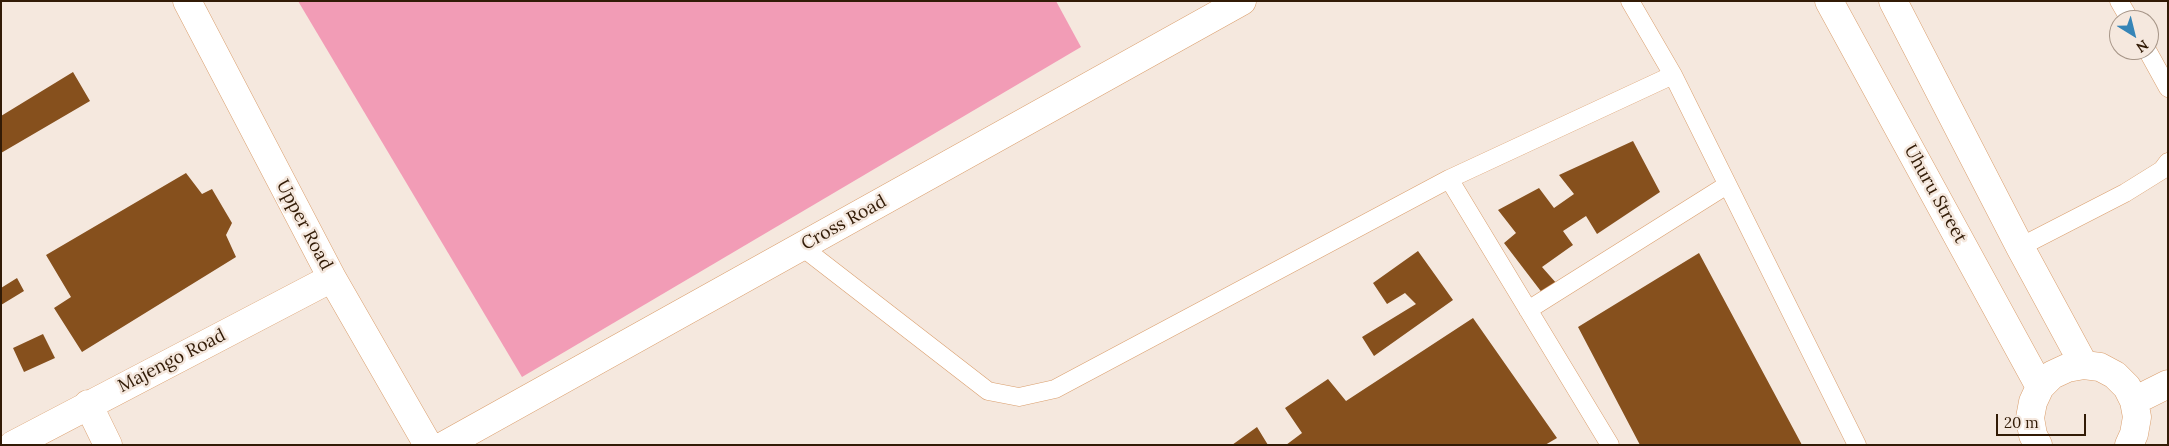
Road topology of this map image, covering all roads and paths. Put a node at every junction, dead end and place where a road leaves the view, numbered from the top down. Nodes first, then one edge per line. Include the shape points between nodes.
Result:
1 (187, 1) edge
2 (1242, 1) edge
3 (1630, 1) edge
4 (1829, 1) edge
5 (1893, 1) edge
6 (2153, 60) edge
7 (1673, 76) junction
8 (2168, 88) edge
9 (2168, 162) edge
10 (1449, 179) junction
11 (1727, 185) junction
12 (802, 247) junction
13 (2020, 247) junction
14 (332, 278) junction
15 (1528, 310) junction
16 (2084, 365) junction
17 (2168, 384) edge
18 (2040, 387) junction
19 (2134, 401) junction
20 (88, 404) junction
21 (13, 445) edge
22 (108, 445) edge
23 (428, 445) edge
24 (445, 445) edge
25 (1610, 445) edge
26 (1857, 445) edge
27 (2038, 445) edge
28 (2129, 445) edge

1 - 14 street, Upper Road
2 - 12 street, Cross Road
3 - 7 lane
4 - 18 street, Uhuru Street
5 - 13 street
6 - 8 lane
7 - 10 lane
7 - 11 lane
9 - 13 lane via 2162,170 2125,193
10 - 12 lane via 1055,389 1019,397 988,391
10 - 15 lane
11 - 15 lane
11 - 26 lane
12 - 24 street, Cross Road
13 - 16 street
14 - 20 street, Majengo Road
14 - 23 street, Upper Road
15 - 25 lane
16 - 18 street via 2052,375
16 - 19 street via 2100,367 2115,375 2127,386
17 - 19 street
18 - 27 street via 2030,418
19 - 28 street via 2137,418
20 - 21 street, Majengo Road
20 - 22 street

